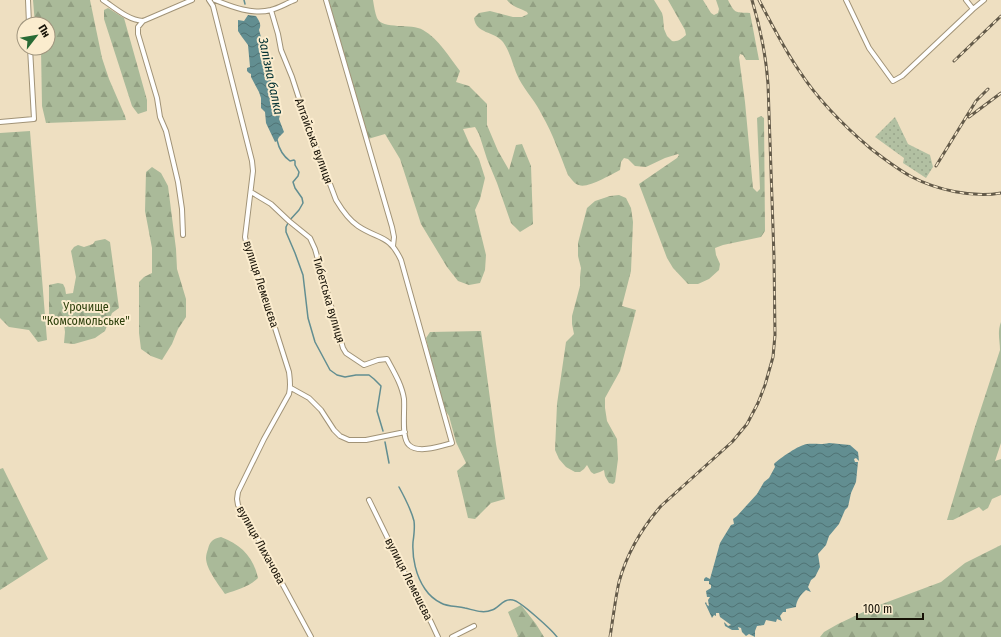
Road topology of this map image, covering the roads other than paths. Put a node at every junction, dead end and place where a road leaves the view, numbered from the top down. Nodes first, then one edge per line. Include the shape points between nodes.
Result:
1 (28, 0) edge
2 (103, 0) edge
3 (192, 0) edge
4 (209, 0) edge
5 (215, 0) edge
6 (294, 0) edge
7 (326, 0) edge
8 (846, 0) edge
9 (966, 0) edge
10 (984, 0) edge
11 (973, 9) junction
12 (272, 10) junction
13 (29, 16) edge
14 (142, 21) junction
15 (30, 56) edge
16 (0, 122) edge
17 (251, 192) junction
18 (183, 235) dead end
19 (393, 246) junction
20 (291, 388) junction
21 (405, 432) junction
22 (452, 443) joint
23 (369, 500) dead end
24 (474, 626) dead end
25 (311, 637) edge
26 (438, 637) edge
27 (452, 637) edge

1 - 13 street
2 - 14 street via 130,18
3 - 14 street
4 - 17 street, вулиця Лемешєва via 213,6 252,161
5 - 12 street via 254,11
6 - 12 street
7 - 19 street, Алтайська вулиця via 390,220 394,237
8 - 11 street via 869,48 893,81 902,76
9 - 11 street
10 - 11 street
12 - 19 street, Алтайська вулиця via 283,54 336,200 343,212 358,226 387,240
14 - 18 street via 138,27 138,34 178,182
15 - 16 street via 34,119
17 - 20 street, вулиця Лемешєва via 245,237 289,372
17 - 21 street, Тибетська вулиця via 271,204 310,238 343,348 364,365 387,359 398,379 404,399
19 - 22 street, Алтайська вулиця via 401,260
20 - 21 street via 309,398 321,410 334,430 349,440 366,440
20 - 25 street, вулиця Лихачова via 238,492 237,499
21 - 22 street, Тибетська вулиця via 406,440 413,448 426,449
23 - 26 street, вулиця Лемешєва
24 - 27 street

